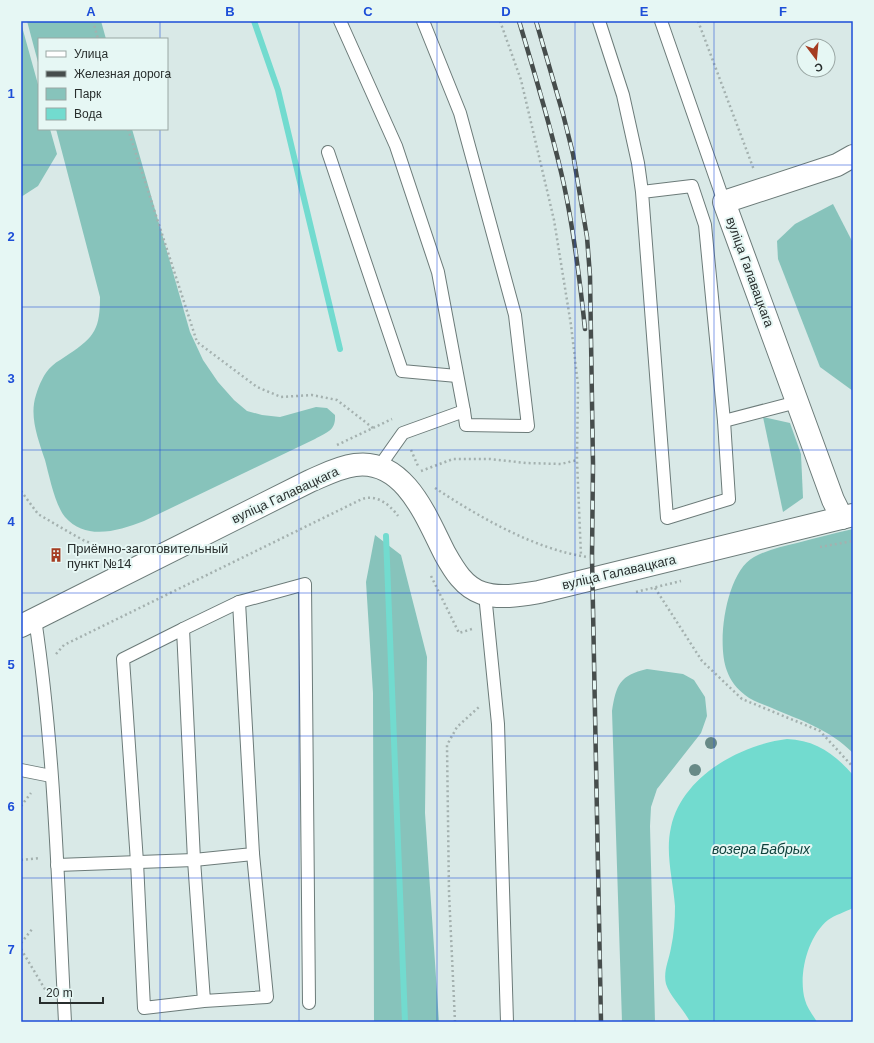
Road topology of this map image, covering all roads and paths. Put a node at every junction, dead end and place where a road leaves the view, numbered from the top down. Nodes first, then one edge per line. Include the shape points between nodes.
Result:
1 (92, 21) edge
2 (340, 21) edge
3 (423, 21) edge
4 (500, 21) edge
5 (599, 21) edge
6 (660, 21) edge
7 (698, 21) edge
8 (98, 38) edge
9 (128, 130) edge
10 (328, 152) dead end
11 (853, 156) edge
12 (761, 190) junction
13 (642, 192) junction
14 (724, 202) junction
15 (457, 376) junction
16 (797, 402) junction
17 (464, 411) junction
18 (724, 421) junction
19 (373, 428) dead end
20 (403, 433) junction
21 (577, 460) junction
22 (379, 467) junction
23 (420, 471) junction
24 (422, 475) dead end
25 (432, 486) dead end
26 (21, 491) edge
27 (366, 498) dead end
28 (848, 517) edge
29 (118, 554) dead end
30 (581, 556) junction
31 (592, 557) dead end
32 (655, 588) dead end
33 (485, 594) junction
34 (239, 602) junction
35 (28, 622) edge
36 (183, 629) junction
37 (43, 671) junction
38 (495, 697) junction
39 (853, 767) edge
40 (21, 770) edge
41 (51, 776) junction
42 (31, 793) dead end
43 (21, 806) edge
44 (253, 854) junction
45 (194, 860) junction
46 (137, 862) junction
47 (57, 865) junction
48 (33, 928) dead end
49 (21, 943) edge
50 (21, 949) edge
51 (48, 995) dead end
52 (204, 1001) junction
53 (309, 1003) dead end
54 (65, 1022) edge
55 (455, 1022) edge
56 (507, 1022) edge

1 - 8 path
2 - 15 lane via 396,146 435,265
3 - 17 lane via 460,113 515,315 528,426 466,425
4 - 21 path via 522,80 554,220 578,385
5 - 13 lane via 622,95
6 - 14 lane
7 - 12 path
9 - 19 path via 197,342 256,387 281,397 312,395 337,400
10 - 15 lane via 402,372
11 - 12 street, вуліца Галавацкага via 837,165
12 - 14 street, вуліца Галавацкага
13 - 18 lane via 692,186 705,225
13 - 18 lane via 667,518 729,499
14 - 16 street, вуліца Галавацкага
15 - 17 lane
16 - 18 lane
16 - 28 street, вуліца Галавацкага via 833,500
17 - 20 lane
20 - 22 lane
20 - 23 path
21 - 23 path via 560,464 490,458 454,459
21 - 30 path
22 - 33 street, вуліца Галавацкага via 409,489 462,581
22 - 35 street, вуліца Галавацкага via 356,465 317,478
23 - 24 path
25 - 30 path via 461,505 529,540
26 - 29 path via 38,514 84,540
27 - 37 path via 64,645
28 - 33 street, вуліца Галавацкага via 539,592 507,596
30 - 31 path
32 - 39 path via 702,661 742,700 820,731
33 - 38 lane
34 - 36 lane
34 - 44 lane
34 - 53 lane via 305,584
35 - 37 lane
36 - 45 lane
36 - 46 lane via 123,659
37 - 41 lane
38 - 55 path via 486,701 457,727 447,745 448,893
38 - 56 lane via 498,724
40 - 41 lane
41 - 47 lane
42 - 43 path
44 - 45 lane
44 - 52 lane via 267,998
45 - 46 lane
45 - 52 lane
46 - 47 lane
46 - 52 lane via 144,1008
47 - 54 lane
48 - 49 path
50 - 51 path

